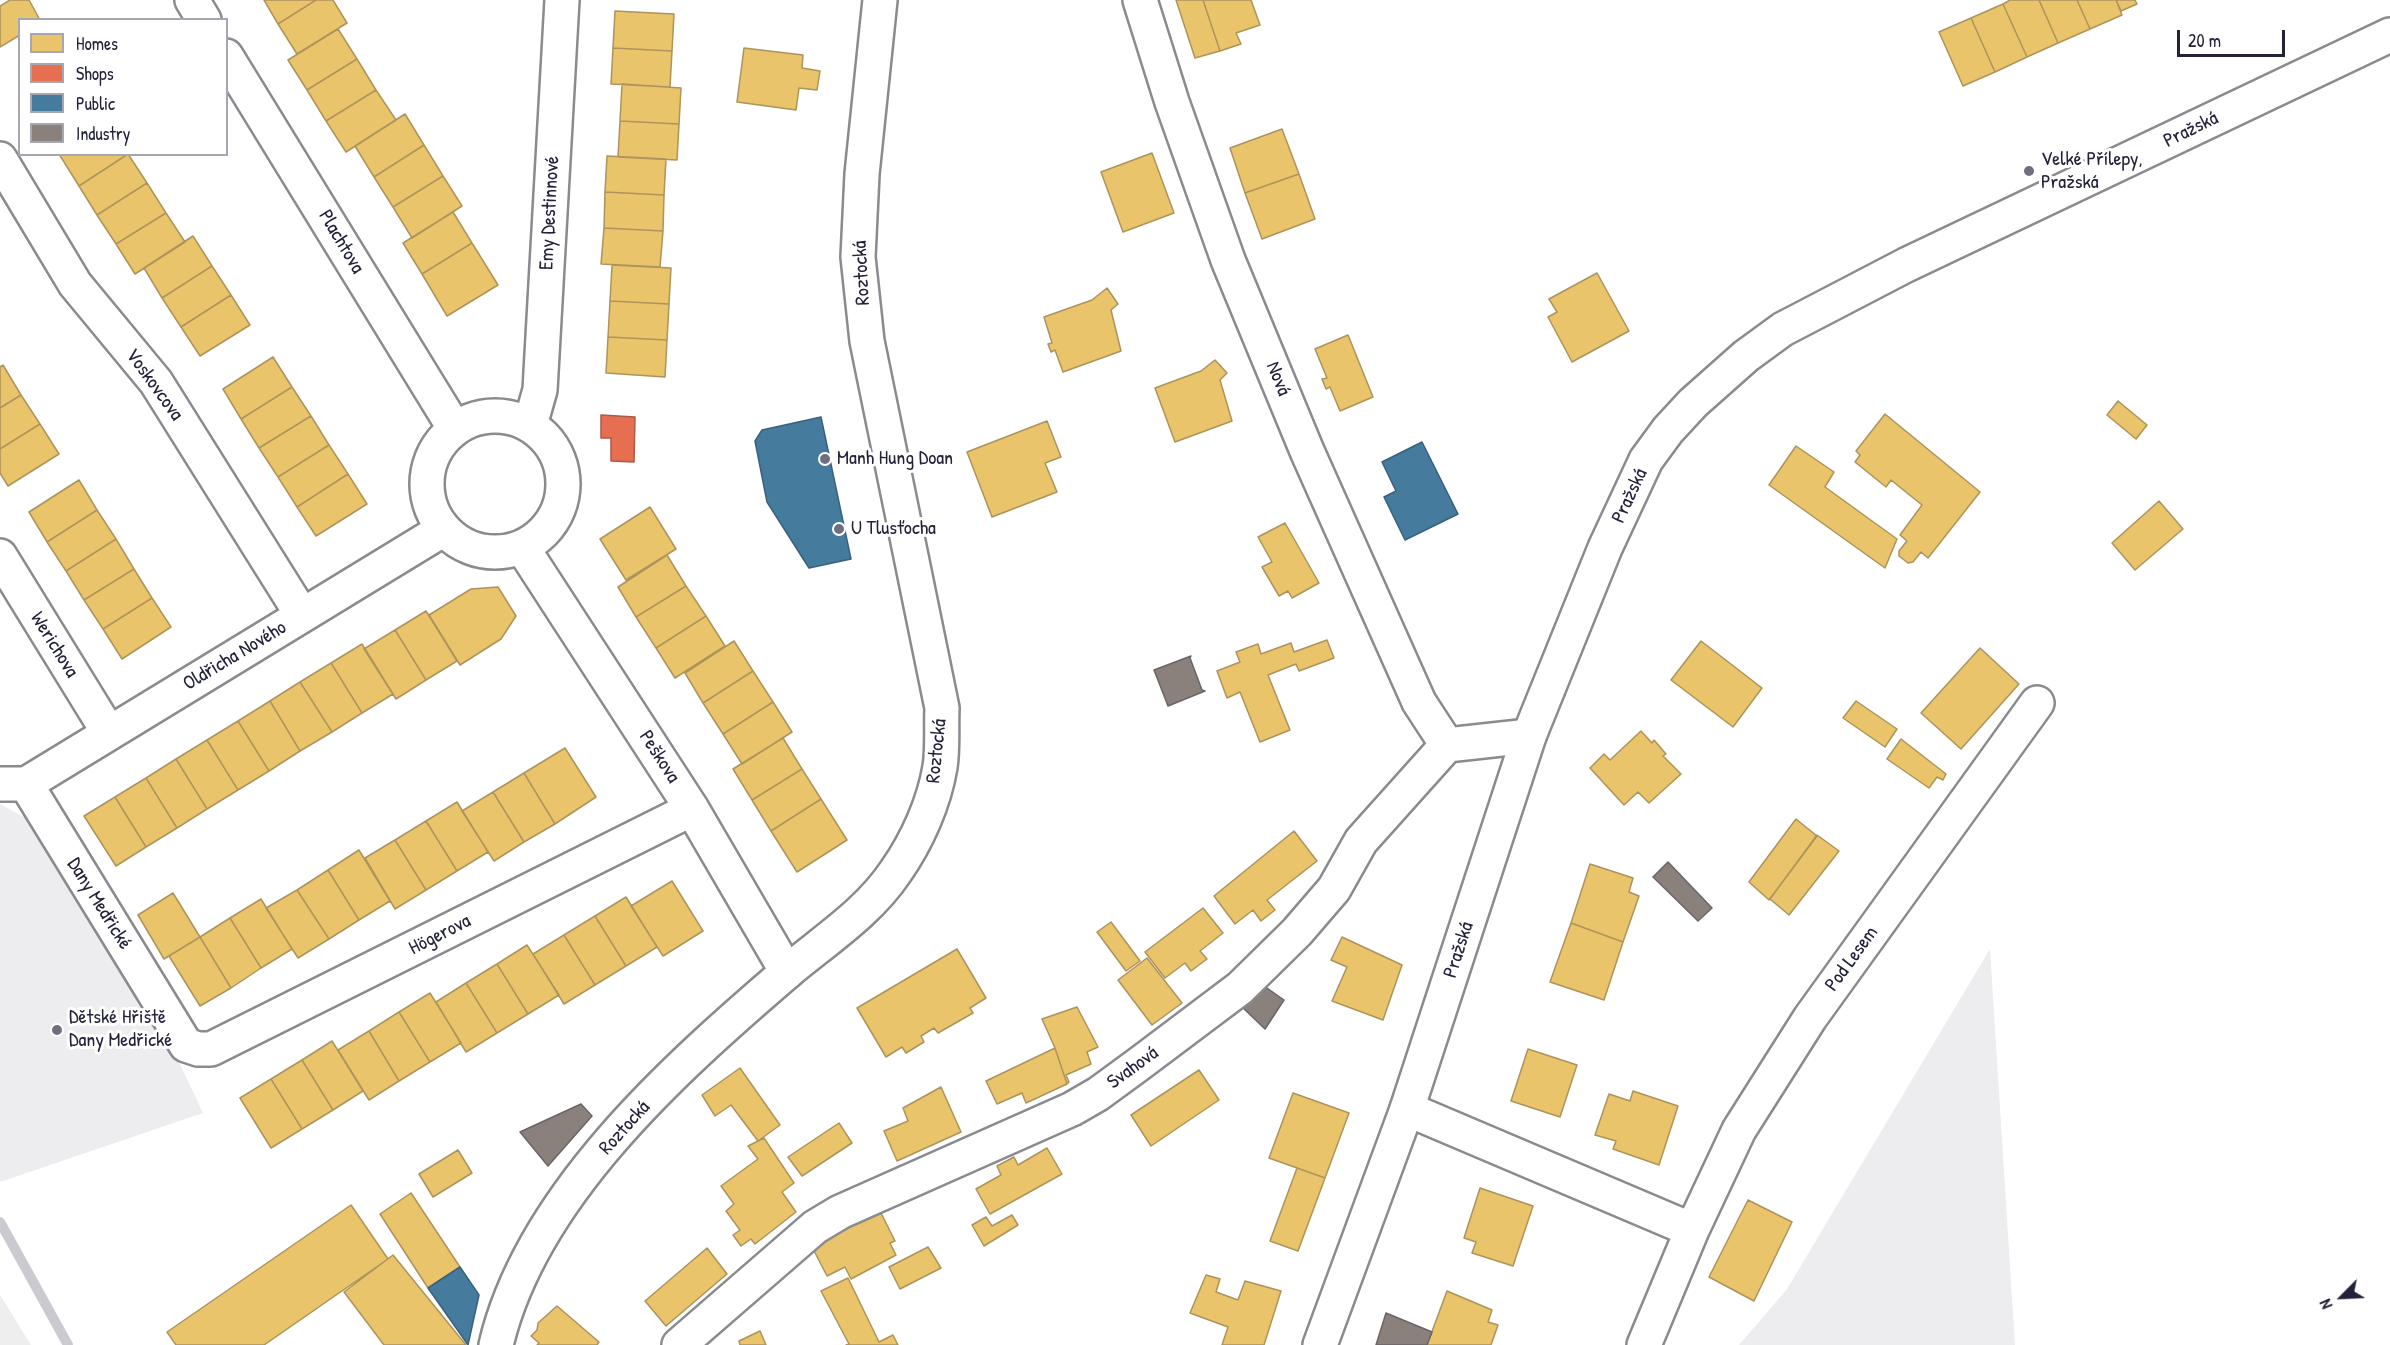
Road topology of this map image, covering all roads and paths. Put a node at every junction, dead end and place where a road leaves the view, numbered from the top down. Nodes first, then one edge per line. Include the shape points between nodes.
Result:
1 (192, 0) edge
2 (562, 0) edge
3 (880, 0) edge
4 (1140, 0) edge
5 (203, 18) edge
6 (2390, 35) edge
7 (228, 59) edge
8 (0, 159) edge
9 (530, 425) junction
10 (455, 429) junction
11 (444, 529) junction
12 (522, 547) junction
13 (0, 556) edge
14 (302, 615) junction
15 (2037, 704) dead end
16 (109, 733) junction
17 (1529, 736) junction
18 (1447, 745) junction
19 (13, 784) edge
20 (692, 809) junction
21 (787, 972) junction
22 (186, 1045) joint
23 (1407, 1109) junction
24 (1692, 1230) junction
25 (496, 1345) edge
26 (680, 1345) edge
27 (1320, 1345) edge
28 (1644, 1345) edge

1 - 5 street
2 - 9 street, Emy Destinnové via 540,390
3 - 21 street, Roztocká via 862,174 858,257 867,341 942,708 940,767 922,826 896,871 865,909
4 - 18 street, Nová via 1228,260 1307,451 1419,702
6 - 17 street, Pražská via 1906,265 1783,329 1746,356 1693,403 1647,460 1605,548
7 - 10 street, Plachtova
8 - 14 street, Voskovcova via 75,284 156,382
9 - 10 street via 496,416 474,419
9 - 12 street via 556,454 563,478 561,503 550,524
10 - 11 street via 440,445 430,465 428,487 432,508
11 - 12 street via 464,544 486,551
11 - 14 street, Oldřicha Nového
12 - 20 street, Peškova
13 - 16 street, Werichova
14 - 16 street, Oldřicha Nového
15 - 24 street, Pod Lesem via 1810,1018 1739,1130
16 - 19 street, Oldřicha Nového
17 - 18 street
17 - 23 street, Pražská
18 - 26 street, Svahová via 1361,841 1334,889 1297,933 1240,988 1072,1109 840,1212 815,1227
19 - 22 street, Dany Medřické
20 - 21 street, Peškova
20 - 22 street, Högerova via 211,1049 198,1050
21 - 25 street, Roztocká via 630,1118 573,1187 526,1262 503,1312
23 - 24 street
23 - 27 street, Pražská
24 - 28 street, Pod Lesem

